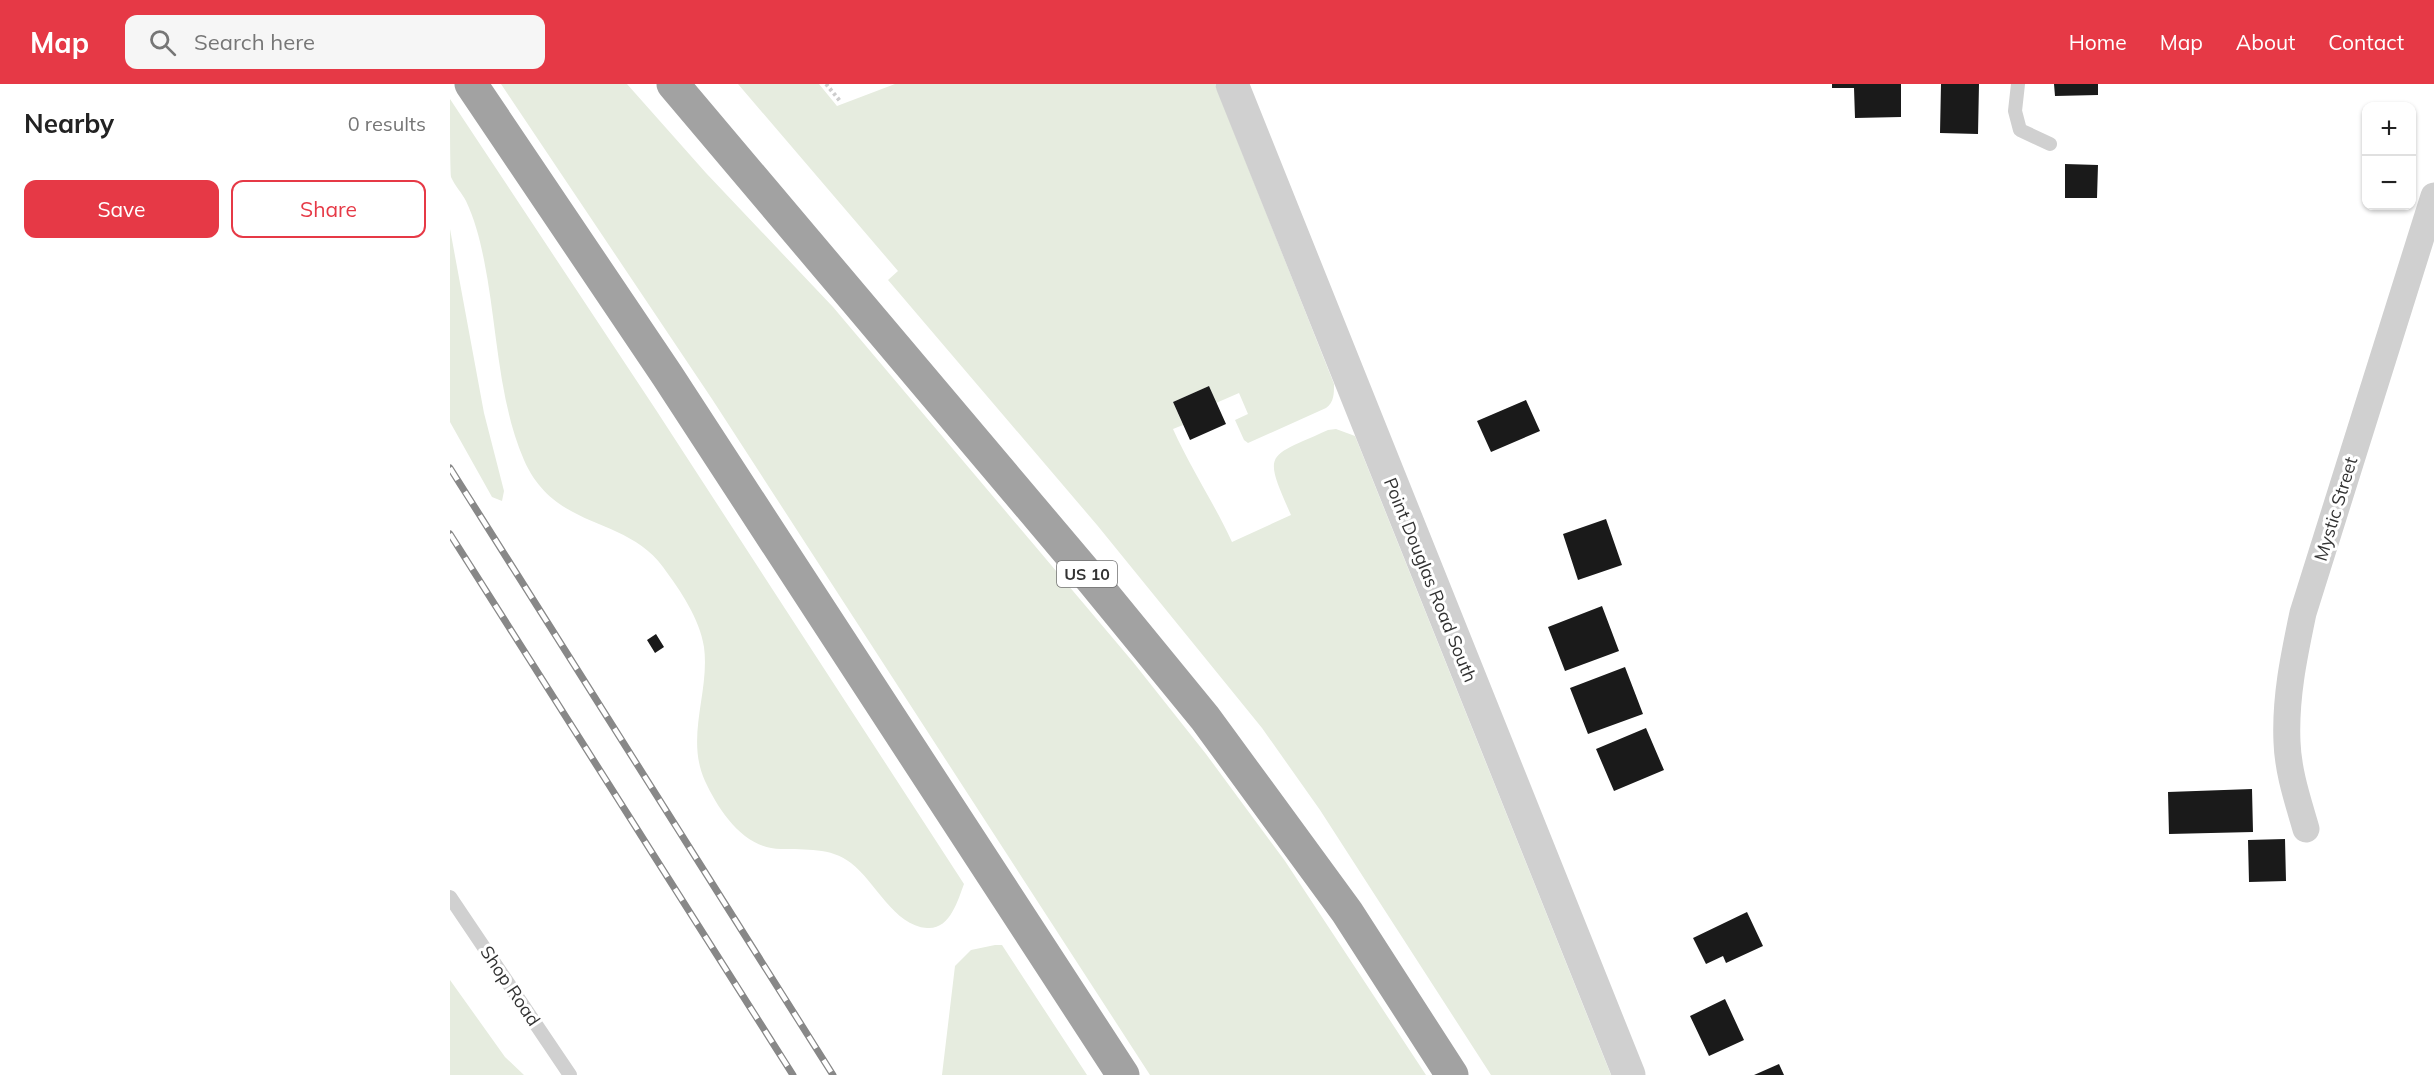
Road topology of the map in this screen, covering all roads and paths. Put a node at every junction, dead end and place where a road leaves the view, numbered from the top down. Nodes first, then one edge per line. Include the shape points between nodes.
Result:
1 (471, 84) edge
2 (672, 84) edge
3 (826, 84) edge
4 (1232, 84) edge
5 (2018, 84) edge
6 (840, 101) dead end
7 (2050, 144) dead end
8 (2434, 196) edge
9 (2306, 829) dead end
10 (450, 897) edge
11 (570, 1075) edge
12 (1123, 1075) edge
13 (1452, 1075) edge
14 (1629, 1075) edge

1 - 12 highway via 667,375
2 - 13 highway, US 10 via 1205,718 1347,912
3 - 6 path
4 - 14 street, Point Douglas Road South
5 - 7 lane via 2015,111 2020,130
8 - 9 street, Mystic Street via 2303,613 2290,676 2287,744
10 - 11 lane, Shop Road

